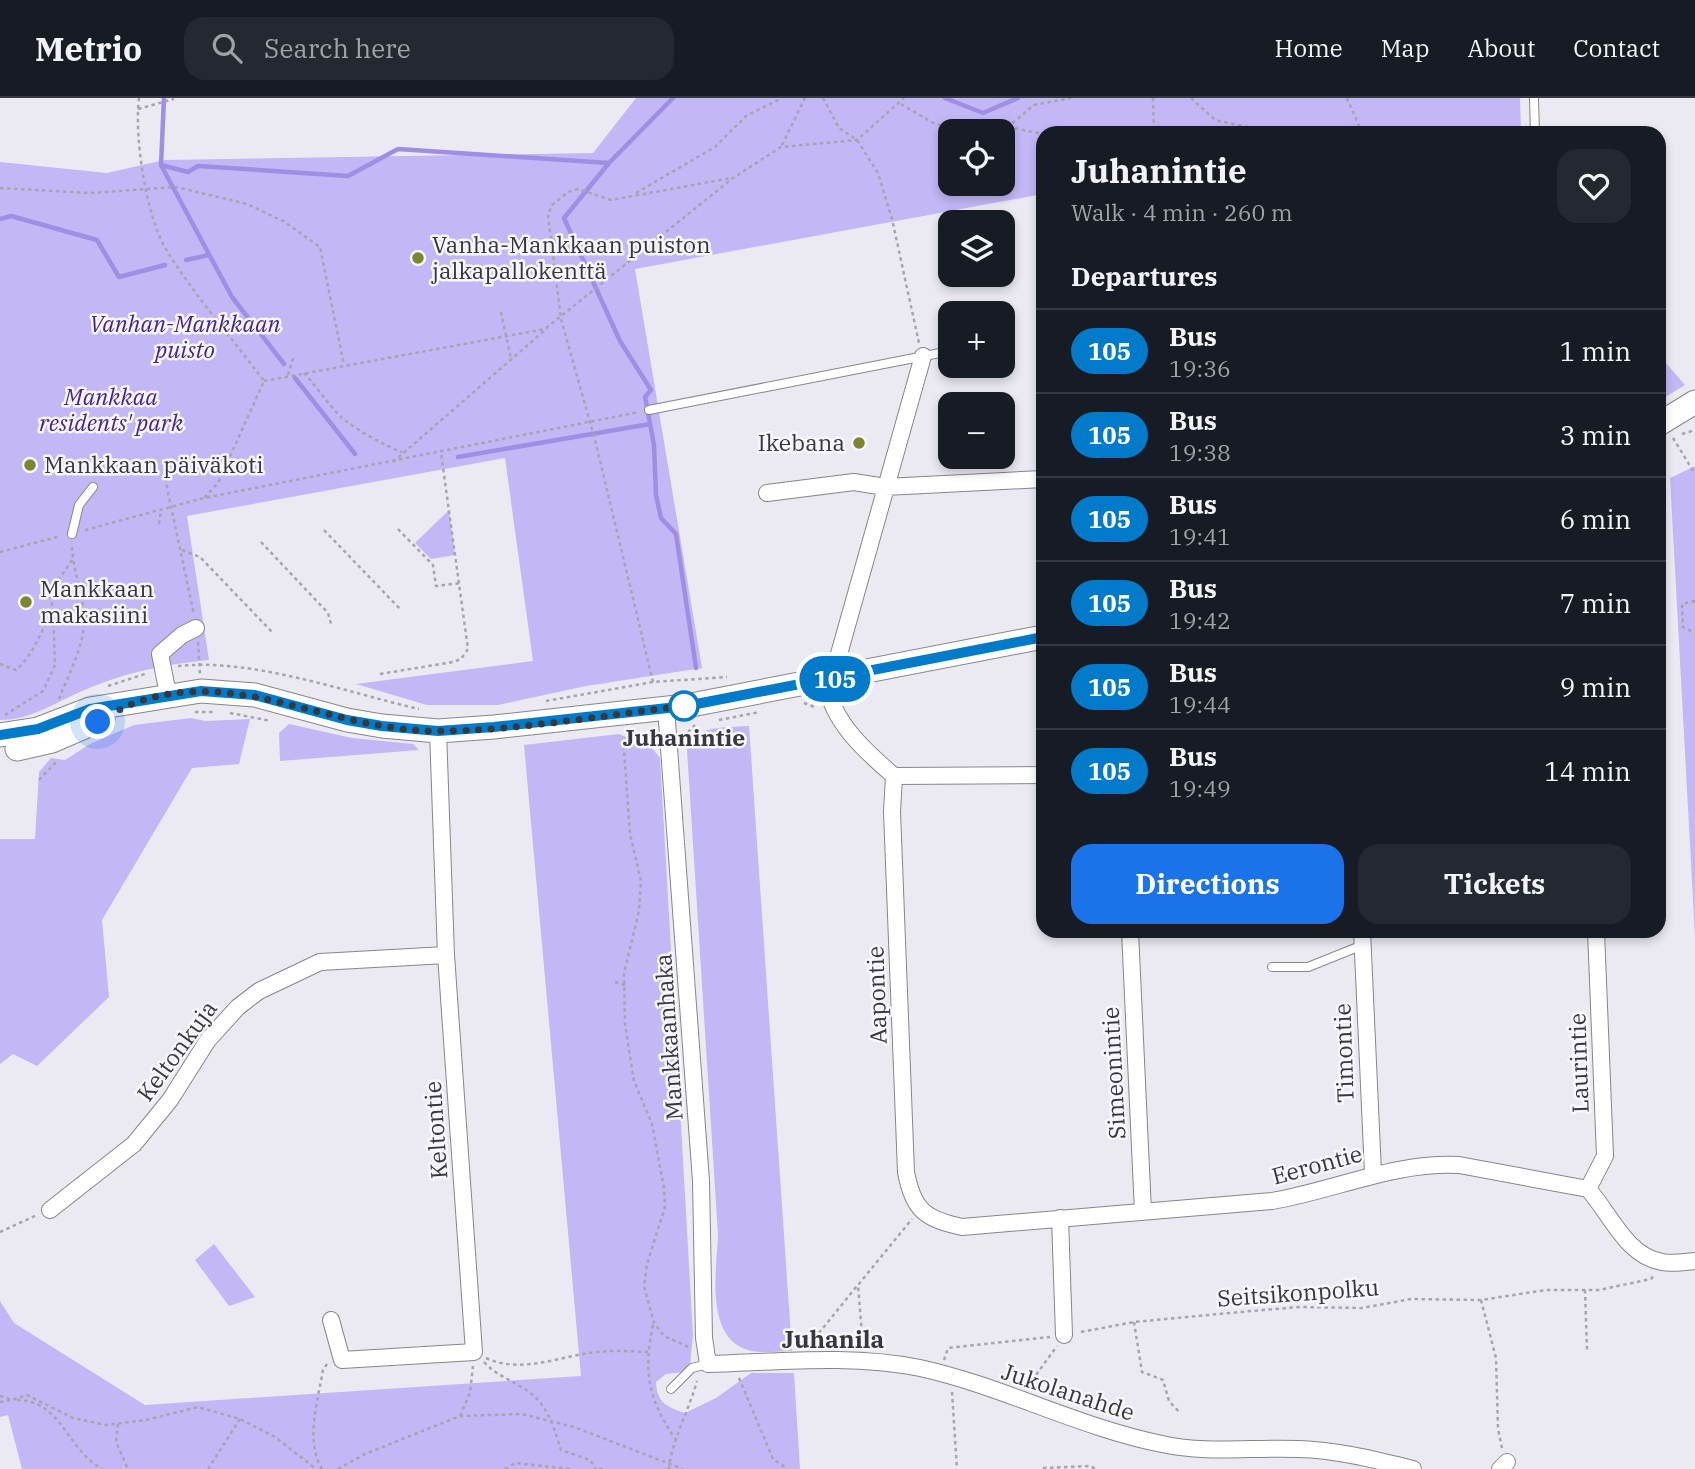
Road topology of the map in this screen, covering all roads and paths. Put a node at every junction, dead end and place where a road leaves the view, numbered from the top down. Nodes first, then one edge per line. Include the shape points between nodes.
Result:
1 (139, 98) edge
2 (782, 98) edge
3 (804, 98) edge
4 (823, 98) edge
5 (904, 98) edge
6 (1071, 98) edge
7 (1153, 98) edge
8 (1191, 98) edge
9 (1347, 98) edge
10 (1534, 98) edge
11 (174, 99) edge
12 (901, 103) junction
13 (138, 109) junction
14 (1015, 121) edge
15 (938, 124) edge
16 (1154, 126) edge
17 (1243, 126) edge
18 (1359, 126) edge
19 (1535, 126) edge
20 (1015, 128) edge
21 (1036, 133) edge
22 (857, 141) junction
23 (781, 146) junction
24 (733, 178) junction
25 (0, 188) edge
26 (146, 191) junction
27 (635, 194) junction
28 (501, 312) dead end
29 (561, 319) junction
30 (545, 330) junction
31 (506, 336) junction
32 (938, 353) edge
33 (294, 355) dead end
34 (923, 356) junction
35 (511, 359) junction
36 (344, 365) junction
37 (304, 373) junction
38 (288, 376) junction
39 (264, 381) junction
40 (1695, 402) edge
41 (649, 410) joint
42 (1666, 420) edge
43 (591, 424) junction
44 (1695, 430) edge
45 (402, 452) junction
46 (441, 453) junction
47 (393, 462) junction
48 (1695, 474) edge
49 (164, 478) dead end
50 (1036, 479) edge
51 (93, 487) dead end
52 (885, 487) junction
53 (767, 493) dead end
54 (204, 498) junction
55 (172, 506) junction
56 (160, 509) dead end
57 (159, 524) dead end
58 (398, 529) dead end
59 (324, 530) dead end
60 (72, 534) joint
61 (261, 542) dead end
62 (181, 550) junction
63 (72, 560) junction
64 (461, 583) junction
65 (1695, 601) edge
66 (42, 610) dead end
67 (401, 610) dead end
68 (53, 611) junction
69 (118, 614) dead end
70 (84, 617) junction
71 (331, 624) dead end
72 (197, 628) junction
73 (272, 632) dead end
74 (1695, 633) edge
75 (1036, 638) edge
76 (0, 664) edge
77 (200, 664) junction
78 (163, 668) junction
79 (380, 674) dead end
80 (733, 677) dead end
81 (200, 680) dead end
82 (831, 680) junction
83 (653, 682) junction
84 (168, 694) junction
85 (546, 701) dead end
86 (792, 704) dead end
87 (123, 705) junction
88 (56, 707) dead end
89 (666, 708) junction
90 (821, 710) dead end
91 (765, 711) dead end
92 (0, 719) edge
93 (434, 721) junction
94 (716, 721) dead end
95 (703, 722) dead end
96 (629, 728) dead end
97 (0, 735) edge
98 (670, 741) junction
99 (0, 751) edge
100 (62, 754) dead end
101 (1036, 775) edge
102 (894, 776) junction
103 (39, 780) dead end
104 (1130, 938) edge
105 (1363, 938) edge
106 (1596, 938) edge
107 (446, 955) junction
108 (1272, 967) dead end
109 (615, 982) dead end
110 (625, 985) junction
111 (1373, 1173) junction
112 (1588, 1189) junction
113 (920, 1209) junction
114 (50, 1210) joint
115 (1143, 1212) junction
116 (1060, 1219) junction
117 (0, 1232) edge
118 (1695, 1261) edge
119 (1662, 1262) junction
120 (858, 1285) junction
121 (1585, 1290) junction
122 (1480, 1300) junction
123 (331, 1320) dead end
124 (1134, 1322) junction
125 (654, 1323) junction
126 (1064, 1335) junction
127 (1587, 1350) dead end
128 (474, 1352) junction
129 (648, 1352) junction
130 (863, 1354) dead end
131 (706, 1357) junction
132 (342, 1360) junction
133 (733, 1363) junction
134 (795, 1363) junction
135 (942, 1367) dead end
136 (952, 1387) dead end
137 (671, 1389) dead end
138 (0, 1396) edge
139 (12, 1400) junction
140 (1018, 1400) junction
141 (0, 1402) edge
142 (1180, 1413) dead end
143 (460, 1416) junction
144 (240, 1419) junction
145 (552, 1421) junction
146 (118, 1424) junction
147 (676, 1440) junction
148 (1503, 1461) edge
149 (669, 1462) junction
150 (1043, 1468) edge
151 (102, 1469) edge
152 (128, 1469) edge
153 (208, 1469) edge
154 (316, 1469) edge
155 (321, 1469) edge
156 (338, 1469) edge
157 (505, 1469) edge
158 (572, 1469) edge
159 (597, 1469) edge
160 (605, 1469) edge
161 (669, 1469) edge
162 (683, 1469) edge
163 (788, 1469) edge
164 (957, 1469) edge
165 (1096, 1469) edge
166 (1413, 1469) edge

1 - 13 path
2 - 27 path via 746,116 715,147
3 - 23 path
4 - 22 path via 839,128
5 - 12 path
6 - 14 path via 1034,105
7 - 16 path
8 - 17 path via 1215,120
9 - 18 path
10 - 19 lane
11 - 13 path
12 - 15 path
12 - 22 path
13 - 26 path
20 - 21 path
22 - 23 path
22 - 34 path via 878,173
23 - 24 path
24 - 27 path
24 - 29 path
25 - 26 path
26 - 36 path via 176,187 247,204 283,220 320,247
26 - 39 path via 165,249
27 - 29 path via 611,200 578,189 552,205 548,215
28 - 31 path
29 - 30 path
29 - 43 path
30 - 31 path
30 - 35 path
31 - 35 path
31 - 36 path
32 - 34 lane
33 - 38 path
34 - 41 lane
34 - 52 street
35 - 45 path
36 - 37 path
37 - 38 path
37 - 45 path via 342,418 383,446
38 - 39 path
39 - 54 path via 218,483
40 - 42 main road
41 - 43 path
43 - 46 path
43 - 83 path
44 - 48 path via 1672,436
45 - 47 path
46 - 47 path
46 - 64 path
47 - 54 path
49 - 55 path
50 - 52 street
51 - 60 lane via 79,505
52 - 53 street via 854,482
52 - 82 street
54 - 55 path
55 - 62 path
56 - 57 path
58 - 64 path via 433,565 436,586
59 - 67 path
60 - 63 path
61 - 71 path via 328,613
62 - 72 path
62 - 73 path via 200,557
63 - 68 path via 50,593
63 - 70 path
64 - 79 path via 467,653 453,662
65 - 74 path via 1682,604 1683,627
66 - 68 path
68 - 70 path
68 - 76 path via 30,657 16,670
68 - 92 path via 55,665 44,691
69 - 70 path
70 - 88 path via 83,635
72 - 77 path
72 - 78 street via 160,654
75 - 82 main road
77 - 78 path
77 - 81 path
77 - 93 path via 246,668
78 - 84 street
80 - 83 path
82 - 89 main road
82 - 102 street via 828,695 840,719
83 - 85 path
84 - 87 main road
84 - 93 main road via 233,692 347,720
86 - 90 path via 805,703
87 - 97 main road via 90,709 38,729
87 - 99 main road via 98,722 52,741
89 - 93 main road
89 - 98 street, Mankkaanhaka
91 - 94 path
93 - 107 street, Keltontie
95 - 98 path via 681,739
96 - 110 path via 624,750 626,784 630,834 641,881
98 - 131 street, Mankkaanhaka via 701,1181
100 - 103 path
101 - 102 street
102 - 113 street, Aapontie via 902,1111 909,1190
104 - 115 street, Simeonintie
105 - 108 lane via 1308,967
105 - 111 street, Timontie
106 - 112 street, Laurintie via 1605,1156
107 - 114 street, Keltonkuja via 320,962 259,991 208,1040 170,1100 134,1144
107 - 128 street, Keltontie
109 - 110 path
110 - 125 path via 625,1024 634,1082 652,1124 664,1188 665,1207 644,1286
111 - 112 street, Eerontie via 1459,1165
111 - 115 street, Eerontie via 1319,1193 1272,1201
112 - 119 street via 1625,1238
113 - 116 street, Eerontie via 937,1222 961,1227
113 - 120 path
114 - 117 path
115 - 116 street, Eerontie
116 - 126 street
118 - 119 street
119 - 121 path, Seitsikonpolku via 1651,1279
120 - 130 path
120 - 134 path
121 - 122 path, Seitsikonpolku via 1546,1290
121 - 127 path
122 - 124 path, Seitsikonpolku via 1411,1298 1362,1308 1300,1307
122 - 148 path via 1496,1358
123 - 132 street
124 - 126 path, Seitsikonpolku
124 - 142 path via 1142,1372 1163,1380 1169,1401
125 - 129 path
125 - 131 path via 664,1336
126 - 135 path, Seitsikonpolku via 948,1348
126 - 140 path
128 - 129 path via 500,1364 519,1365 589,1353
128 - 132 street
128 - 143 path via 470,1393
128 - 145 path via 493,1373 535,1396
129 - 147 path via 650,1392
131 - 133 street, Jukolanahde
131 - 137 lane
131 - 147 path
132 - 155 path via 332,1358 323,1370 314,1452
133 - 134 street, Jukolanahde
133 - 163 path via 773,1459
134 - 140 street, Jukolanahde via 873,1362 918,1368
136 - 164 path
138 - 139 path
139 - 141 path
139 - 146 path via 27,1395 73,1418
139 - 151 path via 32,1400 52,1410 85,1459
140 - 166 street, Jukolanahde via 1118,1434 1187,1449 1301,1449
143 - 145 path via 522,1414
143 - 156 path
144 - 146 path via 198,1407
144 - 153 path
144 - 154 path via 275,1437
145 - 149 path
145 - 159 path via 561,1450 590,1460
146 - 152 path via 116,1442
147 - 149 path
149 - 161 path
149 - 162 path
150 - 165 path
157 - 158 path via 515,1462
159 - 160 path

